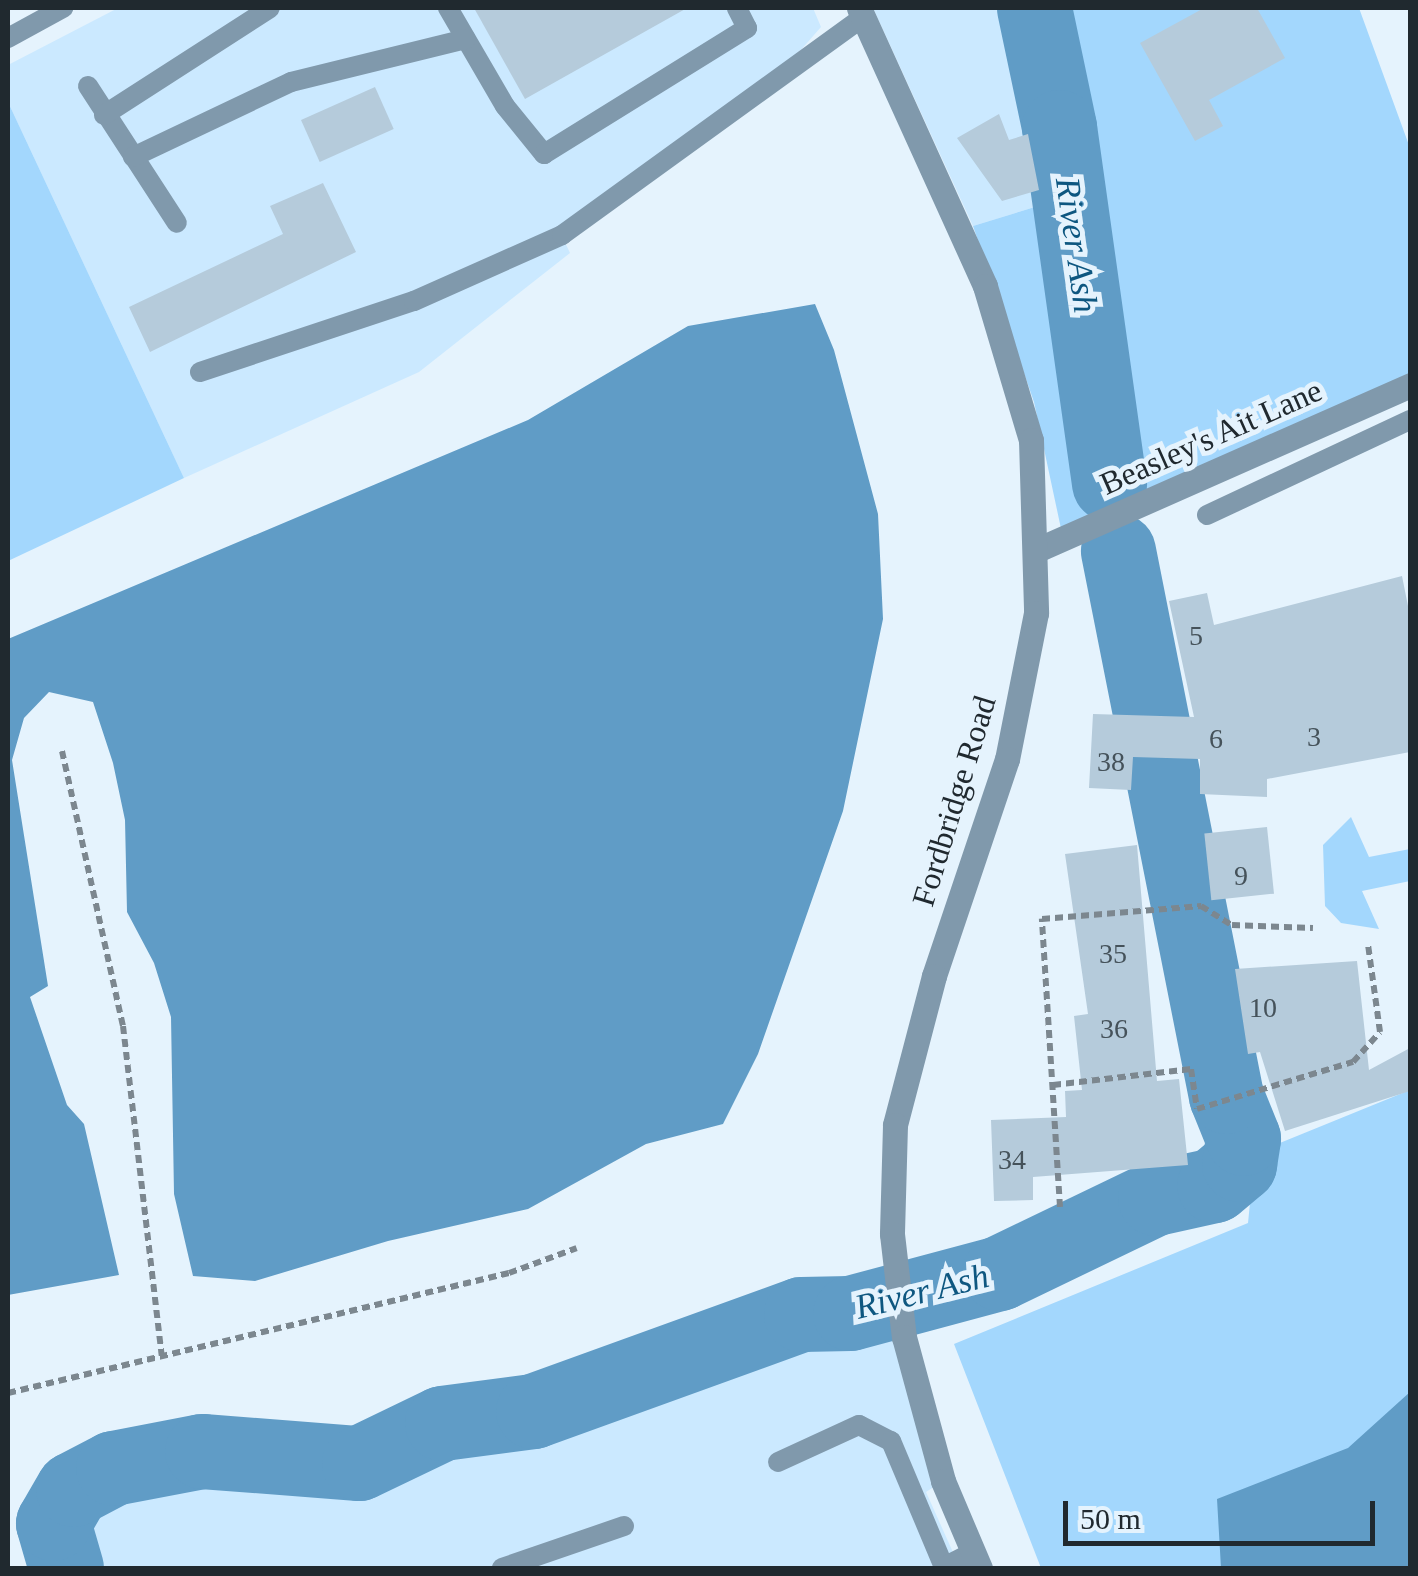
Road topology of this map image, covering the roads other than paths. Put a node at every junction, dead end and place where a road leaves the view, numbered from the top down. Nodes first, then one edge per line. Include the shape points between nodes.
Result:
1 (63, 8) edge
2 (270, 8) edge
3 (448, 8) edge
4 (736, 8) edge
5 (861, 12) edge
6 (8, 38) edge
7 (466, 39) junction
8 (88, 86) dead end
9 (104, 114) junction
10 (132, 157) junction
11 (176, 223) dead end
12 (200, 372) dead end
13 (1410, 385) edge
14 (1410, 420) edge
15 (1206, 515) dead end
16 (1038, 549) junction
17 (778, 1462) dead end
18 (624, 1526) dead end
19 (976, 1560) edge
20 (502, 1568) edge
21 (943, 1568) edge

1 - 6 lane
2 - 9 lane
3 - 7 lane
4 - 7 lane via 747,28 544,154 505,106
5 - 12 lane via 562,235 414,301
5 - 16 street, Fordbridge Road via 984,286 1031,440
7 - 10 lane via 291,82
8 - 9 lane
9 - 10 lane
10 - 11 lane
13 - 16 street, Beasley's Ait Lane
14 - 15 lane
16 - 19 street, Fordbridge Road via 1036,613 1008,759 934,976 895,1124 892,1234 904,1337 942,1481
17 - 21 lane via 859,1425 891,1441
18 - 20 lane
19 - 21 lane

